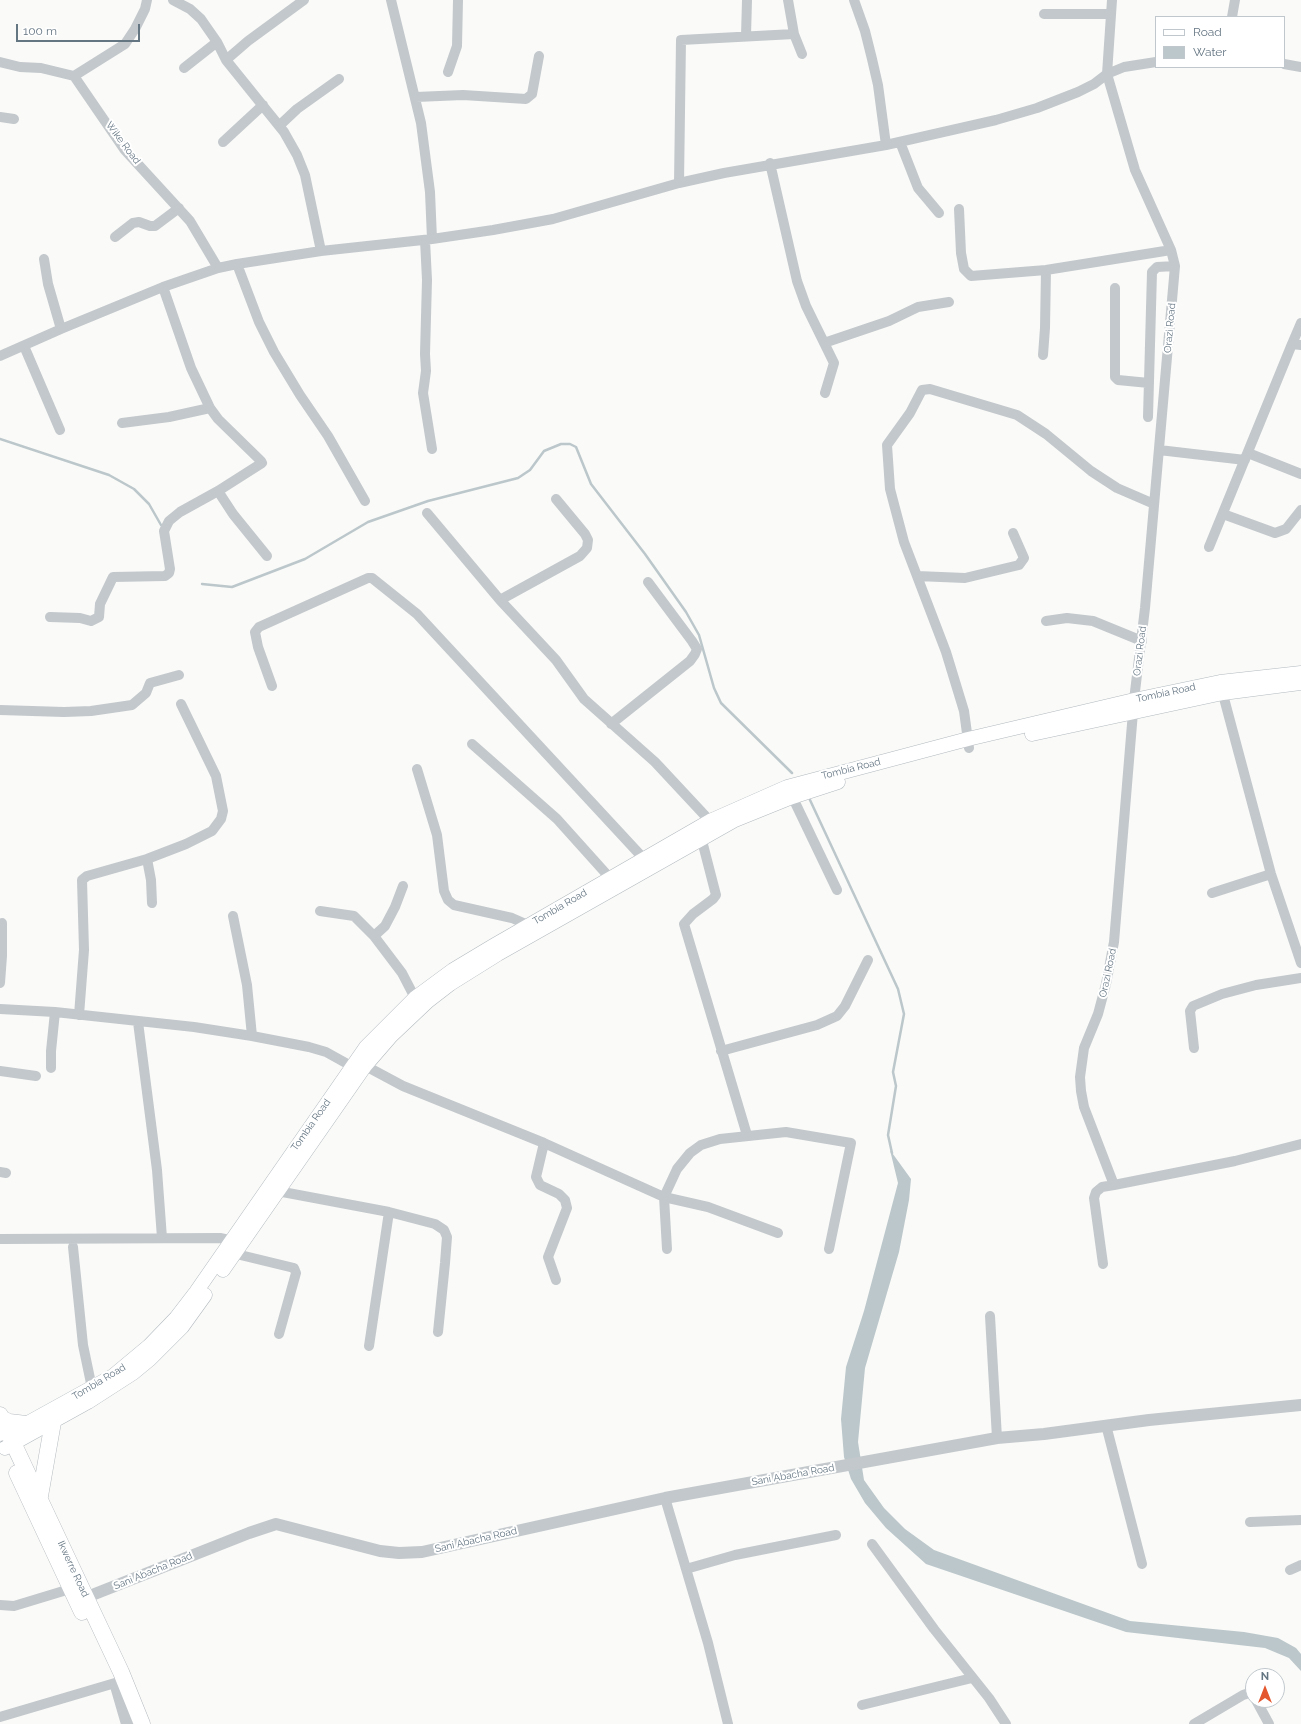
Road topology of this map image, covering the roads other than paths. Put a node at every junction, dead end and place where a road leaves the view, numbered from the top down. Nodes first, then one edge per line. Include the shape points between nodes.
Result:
1 (147, 0) edge
2 (173, 0) edge
3 (304, 0) edge
4 (391, 0) edge
5 (458, 0) edge
6 (747, 0) edge
7 (788, 0) edge
8 (854, 0) edge
9 (1112, 0) edge
10 (1235, 0) edge
11 (1044, 14) dead end
12 (1110, 14) junction
13 (1232, 16) edge
14 (794, 34) junction
15 (746, 36) junction
16 (217, 42) junction
17 (802, 54) dead end
18 (539, 56) dead end
19 (226, 60) junction
20 (0, 62) edge
21 (1155, 62) edge
22 (1285, 64) edge
23 (1301, 67) edge
24 (184, 68) dead end
25 (448, 72) dead end
26 (1107, 74) junction
27 (74, 76) junction
28 (338, 79) dead end
29 (416, 97) junction
30 (263, 106) junction
31 (0, 117) edge
32 (14, 119) dead end
33 (280, 125) junction
34 (223, 142) dead end
35 (900, 142) junction
36 (886, 144) junction
37 (770, 163) junction
38 (679, 183) junction
39 (179, 208) junction
40 (959, 209) dead end
41 (939, 213) dead end
42 (115, 237) dead end
43 (428, 239) junction
44 (1171, 250) junction
45 (321, 251) junction
46 (44, 259) dead end
47 (237, 264) junction
48 (1175, 266) junction
49 (218, 268) junction
50 (1046, 270) junction
51 (163, 287) junction
52 (1115, 288) dead end
53 (950, 302) dead end
54 (1301, 323) edge
55 (61, 329) junction
56 (824, 343) junction
57 (1297, 345) edge
58 (24, 346) junction
59 (1043, 355) dead end
60 (0, 356) edge
61 (1149, 383) junction
62 (825, 392) dead end
63 (210, 408) junction
64 (1148, 416) dead end
65 (122, 423) dead end
66 (60, 430) dead end
67 (432, 449) dead end
68 (1159, 450) junction
69 (1246, 456) junction
70 (1301, 474) edge
71 (218, 491) junction
72 (556, 499) dead end
73 (365, 502) dead end
74 (1154, 504) junction
75 (1301, 510) edge
76 (427, 513) dead end
77 (1223, 514) junction
78 (1013, 533) dead end
79 (1209, 547) dead end
80 (267, 556) dead end
81 (917, 576) junction
82 (648, 582) dead end
83 (500, 600) junction
84 (50, 617) dead end
85 (1046, 621) dead end
86 (1142, 641) junction
87 (1301, 672) edge
88 (179, 675) dead end
89 (1301, 683) edge
90 (272, 686) dead end
91 (1221, 687) junction
92 (181, 704) dead end
93 (1134, 705) junction
94 (0, 710) edge
95 (611, 724) junction
96 (472, 744) dead end
97 (969, 744) junction
98 (417, 770) dead end
99 (789, 792) junction
100 (703, 829) junction
101 (147, 858) junction
102 (644, 859) junction
103 (1271, 874) junction
104 (610, 878) junction
105 (403, 886) dead end
106 (837, 890) dead end
107 (1212, 893) dead end
108 (152, 903) dead end
109 (320, 911) dead end
110 (233, 916) dead end
111 (2, 923) dead end
112 (528, 925) junction
113 (374, 936) junction
114 (868, 960) dead end
115 (1301, 963) edge
116 (1301, 978) edge
117 (0, 983) edge
118 (416, 998) junction
119 (0, 1009) edge
120 (55, 1012) junction
121 (79, 1015) junction
122 (138, 1022) junction
123 (252, 1036) junction
124 (1194, 1048) dead end
125 (721, 1051) junction
126 (358, 1065) junction
127 (51, 1068) dead end
128 (0, 1071) edge
129 (36, 1076) dead end
130 (747, 1136) junction
131 (544, 1143) junction
132 (1301, 1144) edge
133 (1114, 1185) junction
134 (272, 1190) junction
135 (664, 1197) junction
136 (389, 1212) junction
137 (778, 1233) dead end
138 (162, 1238) junction
139 (0, 1239) edge
140 (73, 1247) dead end
141 (233, 1247) junction
142 (667, 1249) dead end
143 (829, 1249) dead end
144 (1103, 1264) dead end
145 (556, 1280) dead end
146 (990, 1316) dead end
147 (438, 1332) dead end
148 (279, 1334) dead end
149 (369, 1346) dead end
150 (92, 1388) junction
151 (1301, 1405) edge
152 (53, 1422) junction
153 (26, 1424) joint
154 (1106, 1425) junction
155 (4, 1433) edge
156 (997, 1438) junction
157 (40, 1496) junction
158 (665, 1498) junction
159 (1301, 1520) edge
160 (1250, 1522) dead end
161 (836, 1535) dead end
162 (872, 1544) dead end
163 (1142, 1564) dead end
164 (1301, 1565) edge
165 (686, 1569) junction
166 (1290, 1570) dead end
167 (70, 1589) junction
168 (87, 1597) junction
169 (0, 1605) edge
170 (972, 1678) junction
171 (116, 1685) junction
172 (1245, 1694) edge
173 (862, 1704) dead end
174 (137, 1708) junction
175 (1260, 1708) edge
176 (0, 1716) edge
177 (127, 1724) edge
178 (131, 1724) edge
179 (142, 1724) edge
180 (146, 1724) edge
181 (728, 1724) edge
182 (1006, 1724) edge
183 (1194, 1724) edge
184 (1269, 1724) edge

1 - 27 street via 135,29 124,44
2 - 16 street via 190,9 201,19
3 - 19 street
4 - 29 street
5 - 25 street via 457,46
6 - 15 street
7 - 14 street
8 - 36 street via 865,31 876,78
9 - 12 street, Orazi Road
10 - 13 street
11 - 12 street
12 - 26 street, Orazi Road
14 - 15 street
14 - 17 street
15 - 38 street via 682,40
16 - 19 street
16 - 24 street
18 - 29 street via 532,94 526,99 463,95
19 - 30 street
20 - 27 street
21 - 26 street via 1124,67
22 - 23 street
26 - 35 street via 1094,84 1037,108
26 - 44 street, Orazi Road via 1135,170
27 - 39 street, Wike Road via 124,148
28 - 33 street
29 - 43 street via 426,157
30 - 33 street
30 - 34 street
31 - 32 street
33 - 45 street via 297,154 305,175
35 - 36 street
35 - 41 street via 918,188
36 - 37 street
37 - 38 street
37 - 56 street via 796,281
38 - 43 street via 554,218
39 - 42 street via 155,226 133,223
39 - 49 street, Wike Road via 190,221
40 - 50 street via 961,253 964,269 968,274 977,277
43 - 45 street
43 - 67 street via 426,371 423,393
44 - 48 street, Orazi Road
44 - 50 street
45 - 47 street
46 - 55 street via 48,284
47 - 49 street
47 - 73 street via 258,322 274,352 328,436
48 - 61 street via 1157,267 1152,272
48 - 68 street, Orazi Road
49 - 51 street
50 - 59 street
51 - 55 street
51 - 63 street via 191,368
52 - 61 street via 1115,377 1118,380
53 - 56 street via 918,307 889,321
54 - 57 street
55 - 58 street
56 - 62 street via 834,363
57 - 69 street
58 - 60 street
58 - 66 street
61 - 64 street
63 - 65 street
63 - 71 street via 262,462
68 - 69 street
68 - 74 street, Orazi Road
69 - 70 street
69 - 77 street
71 - 80 street
71 - 84 street via 169,521 164,531 169,573 165,576 113,577 100,604 99,617 91,621
72 - 83 street via 585,534 588,540 587,548 580,556
74 - 81 street via 1117,488 1017,415 930,389 922,390 910,413 887,445 886,452 894,511
74 - 86 street, Orazi Road
75 - 77 street via 1286,529 1275,533
76 - 83 street
77 - 79 street
78 - 81 street via 1024,558 1019,565 965,578
81 - 97 street via 946,652 964,711
82 - 95 street via 692,641 697,649 696,654
83 - 95 street via 556,660 584,698
85 - 86 street via 1067,618 1093,621
86 - 93 street, Orazi Road
87 - 91 main road, Tombia Road
88 - 94 street via 150,683 146,693 132,705 91,711
89 - 91 main road, Tombia Road
90 - 102 street via 258,647 255,632 258,627 372,578 417,614
91 - 93 main road, Tombia Road
91 - 103 street
92 - 101 street via 216,776 223,811 219,823 212,831 186,844
93 - 97 main road, Tombia Road
93 - 133 street, Orazi Road via 1114,942 1104,991 1084,1048 1080,1077 1084,1107
95 - 100 street via 655,762
96 - 104 street via 557,820
97 - 99 main road, Tombia Road via 824,786
98 - 112 street via 437,835 444,891 448,900 454,905 512,918
99 - 100 main road, Tombia Road
99 - 100 main road, Tombia Road via 735,820
99 - 106 street
100 - 102 main road, Tombia Road
100 - 125 street via 716,895 684,924
100 - 126 main road, Tombia Road via 450,984
101 - 108 street
101 - 121 street via 87,876 82,880 84,950
102 - 104 main road, Tombia Road
103 - 107 street
103 - 115 street
104 - 112 main road, Tombia Road
105 - 113 street via 385,926
109 - 113 street via 354,916
110 - 123 street via 247,985
111 - 117 street
112 - 118 main road, Tombia Road via 453,970
113 - 118 street via 402,973
114 - 125 street via 845,1006 836,1016 817,1025
116 - 124 street via 1256,985 1222,994 1193,1006 1190,1012
118 - 126 main road, Tombia Road via 378,1034
119 - 120 street
120 - 121 street
120 - 127 street
121 - 122 street
122 - 123 street
122 - 138 street via 157,1170
123 - 126 street via 309,1046
125 - 130 street
126 - 131 street
126 - 134 main road, Tombia Road
128 - 129 street
130 - 135 street via 720,1139 701,1145 690,1153 676,1169
130 - 143 street via 786,1132 851,1143
131 - 135 street
131 - 145 street via 536,1177 540,1185 566,1200 567,1208 548,1257
132 - 133 street via 1235,1162
133 - 144 street via 1102,1187 1094,1198
134 - 136 street
134 - 141 main road, Tombia Road
135 - 137 street via 708,1207
135 - 142 street
136 - 147 street via 435,1224 444,1230 447,1237
136 - 149 street
138 - 139 street
138 - 141 street
140 - 150 street via 83,1345
141 - 148 street via 294,1268 296,1273
141 - 150 main road, Tombia Road via 176,1318 154,1341 130,1363
141 - 152 main road, Tombia Road via 182,1327 150,1359 102,1394
146 - 156 street
150 - 153 main road, Tombia Road
151 - 154 street, Sani Abacha Road
152 - 155 main road, Tombia Road
152 - 157 main road
153 - 155 main road via 10,1422
154 - 156 street, Sani Abacha Road
154 - 163 street
155 - 157 main road, Ikwerre Road
155 - 167 main road, Ikwerre Road
156 - 158 street, Sani Abacha Road
157 - 168 main road, Ikwerre Road
158 - 165 street
158 - 168 street, Sani Abacha Road via 422,1552 380,1551 276,1524 249,1532
159 - 160 street
161 - 165 street via 735,1555
162 - 170 street
164 - 166 street
165 - 181 street
167 - 169 street via 14,1606
167 - 171 main road, Ikwerre Road
168 - 174 main road, Ikwerre Road
170 - 173 street
170 - 182 street
171 - 176 street
171 - 177 street
171 - 178 main road, Ikwerre Road
172 - 183 street
174 - 179 main road, Ikwerre Road
174 - 180 street
175 - 184 street

